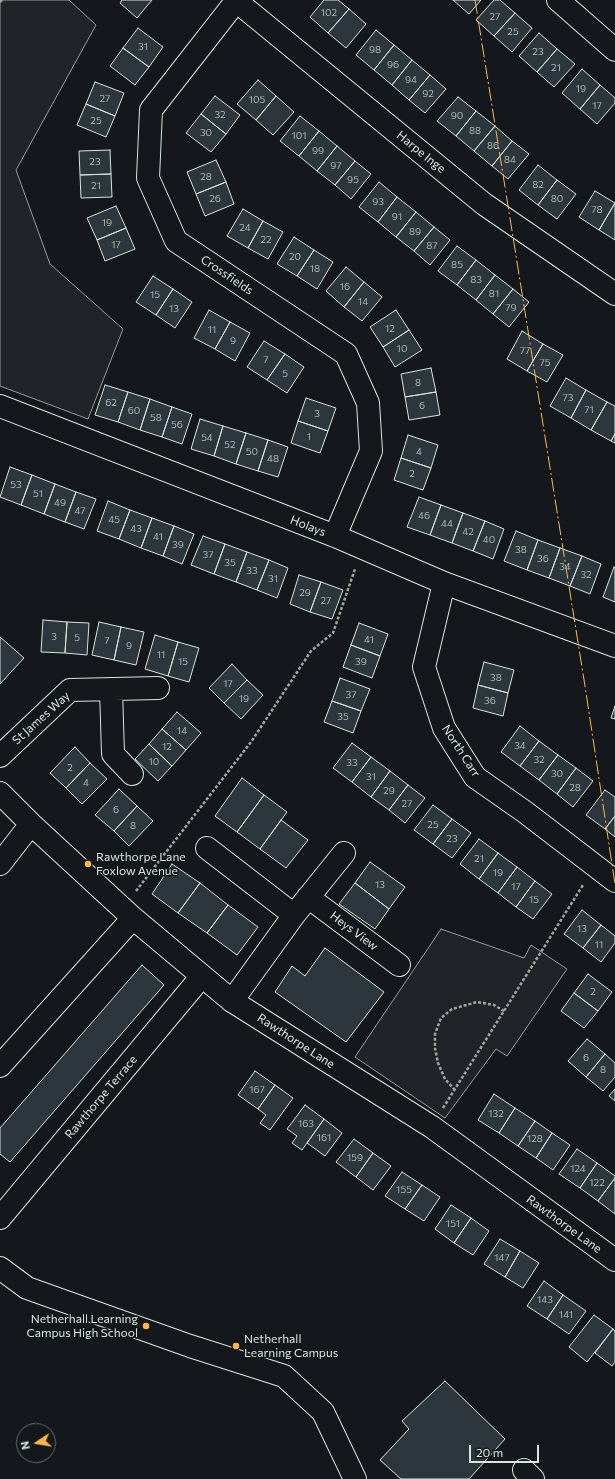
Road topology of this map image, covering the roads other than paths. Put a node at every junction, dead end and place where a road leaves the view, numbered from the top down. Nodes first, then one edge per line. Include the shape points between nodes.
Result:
1 (236, 0) edge
2 (558, 0) edge
3 (615, 50) edge
4 (615, 294) edge
5 (0, 406) edge
6 (335, 536) junction
7 (444, 583) junction
8 (615, 646) edge
9 (158, 688) dead end
10 (111, 689) junction
11 (0, 756) edge
12 (132, 774) dead end
13 (0, 793) edge
14 (31, 824) junction
15 (207, 848) dead end
16 (344, 853) dead end
17 (0, 864) edge
18 (615, 881) edge
19 (308, 897) junction
20 (128, 913) junction
21 (294, 915) junction
22 (399, 965) dead end
23 (202, 976) junction
24 (232, 1000) junction
25 (0, 1066) edge
26 (0, 1218) edge
27 (615, 1260) edge
28 (0, 1268) edge
29 (355, 1479) edge

1 - 4 street, Harpe Inge via 484,204
1 - 6 street, Crossfields via 152,110 148,178 176,241 346,354 368,403 371,451
2 - 3 street
5 - 6 street, Holays
6 - 7 street, Holays
7 - 8 street, Holays
7 - 18 street, North Carr via 424,667 444,728 475,777
9 - 10 street, St James Way
10 - 11 street, St James Way via 70,690
10 - 12 street via 113,754
13 - 14 street, Rawthorpe Lane
14 - 17 street
14 - 20 street, Rawthorpe Lane
15 - 21 street
16 - 19 street
19 - 21 street
19 - 22 street, Heys View
20 - 23 street, Rawthorpe Lane
20 - 25 street
21 - 24 street
23 - 24 street, Rawthorpe Lane
23 - 26 street, Rawthorpe Terrace
24 - 27 street, Rawthorpe Lane via 432,1127
28 - 29 street via 27,1288 190,1346 284,1376 323,1412

